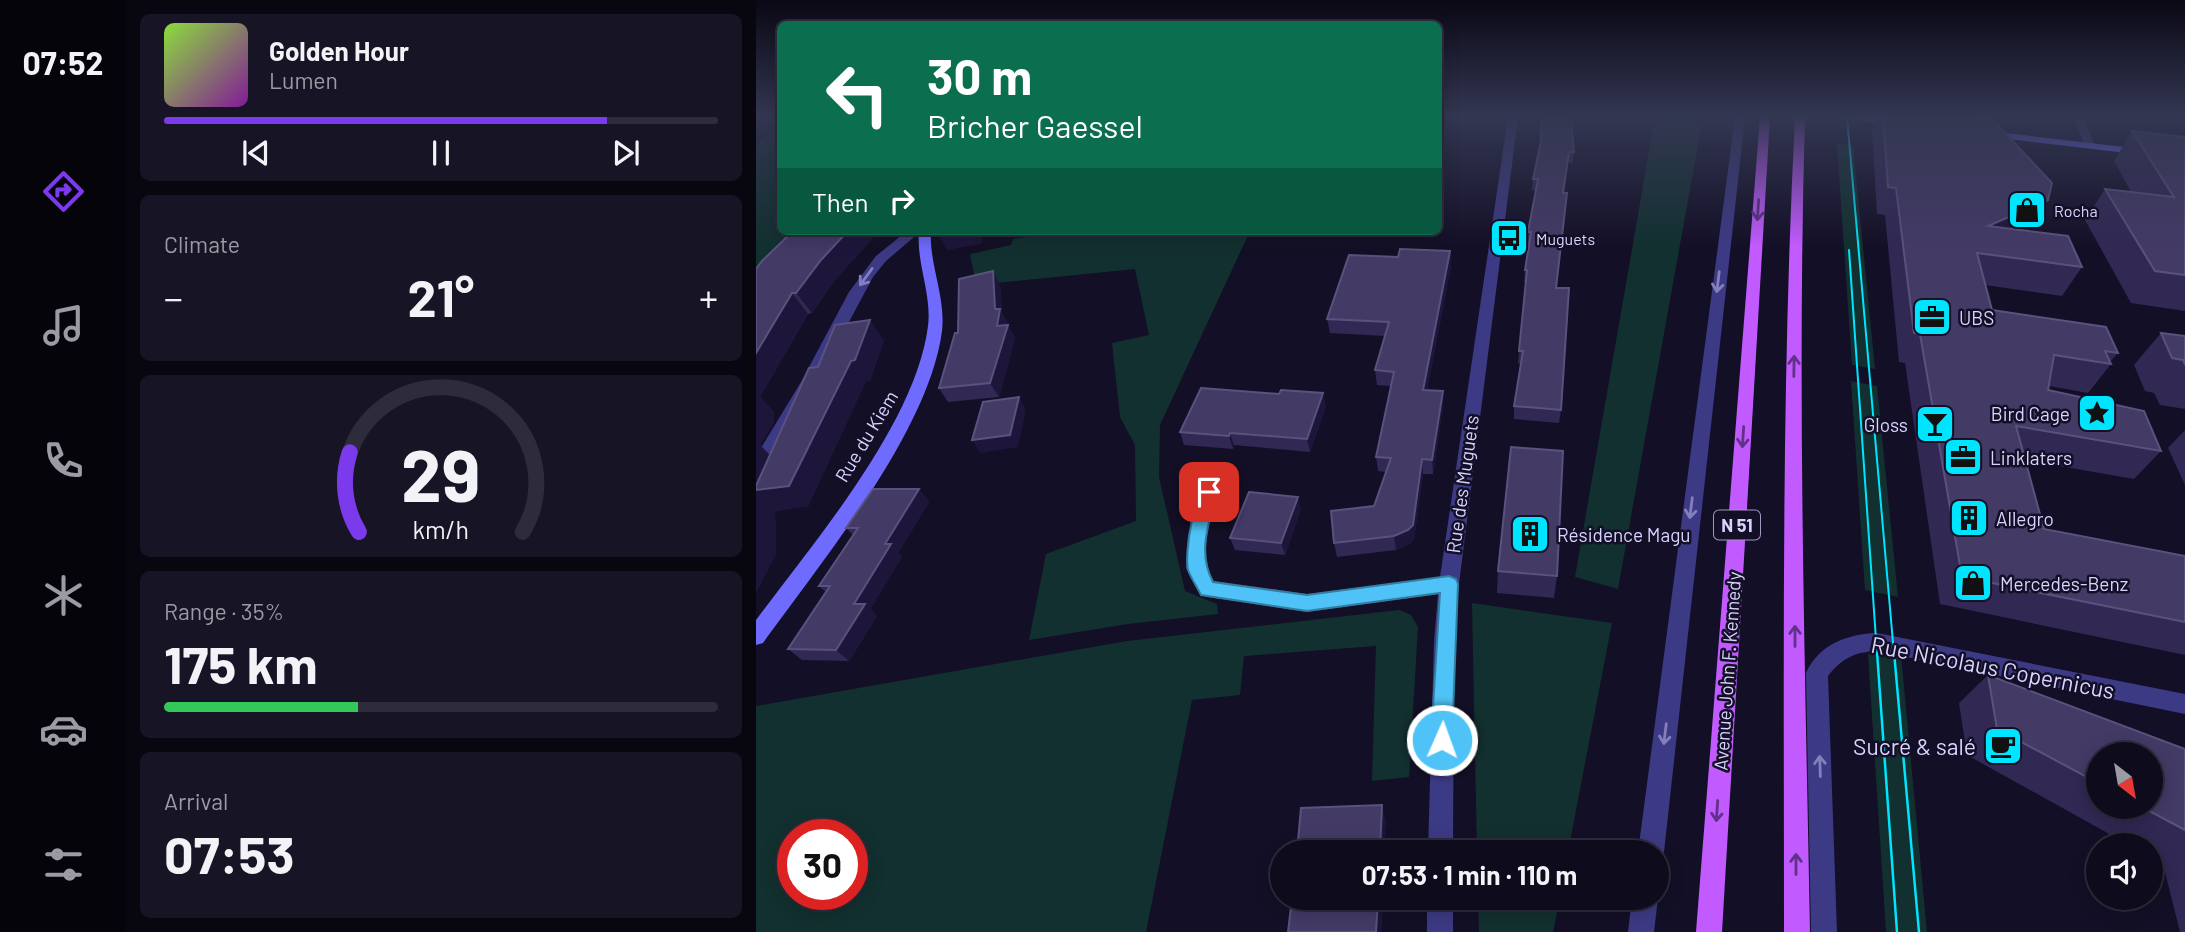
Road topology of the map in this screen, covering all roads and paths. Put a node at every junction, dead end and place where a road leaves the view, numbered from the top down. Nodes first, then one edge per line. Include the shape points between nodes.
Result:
1 (1507, 160) edge
2 (1735, 160) edge
3 (1762, 160) edge
4 (1798, 160) edge
5 (908, 235) edge
6 (924, 235) edge
7 (756, 471) edge
8 (1209, 492) dead end
9 (1449, 584) junction
10 (756, 636) edge
11 (2185, 704) edge
12 (1440, 840) edge
13 (1652, 840) edge
14 (1440, 910) edge
15 (1644, 910) edge
16 (1440, 932) edge
17 (1641, 932) edge
18 (1709, 932) edge
19 (1797, 932) edge
20 (1824, 932) edge

1 - 9 street, Rue des Muguets
2 -> 13 street
3 -> 18 main road, Avenue John F. Kennedy / N 51
19 -> 4 main road via 1793,483
5 -> 7 street via 893,244 866,275
6 - 10 main road, Rue du Kiem via 922,250 937,314 917,390 851,502
8 - 9 street via 1197,535 1196,568 1208,589 1307,603
9 - 12 street, Rue des Muguets
20 -> 11 street, Rue Nicolaus Copernicus via 1817,673 1829,658 1856,643 1894,645
14 - 16 street
15 - 17 street

